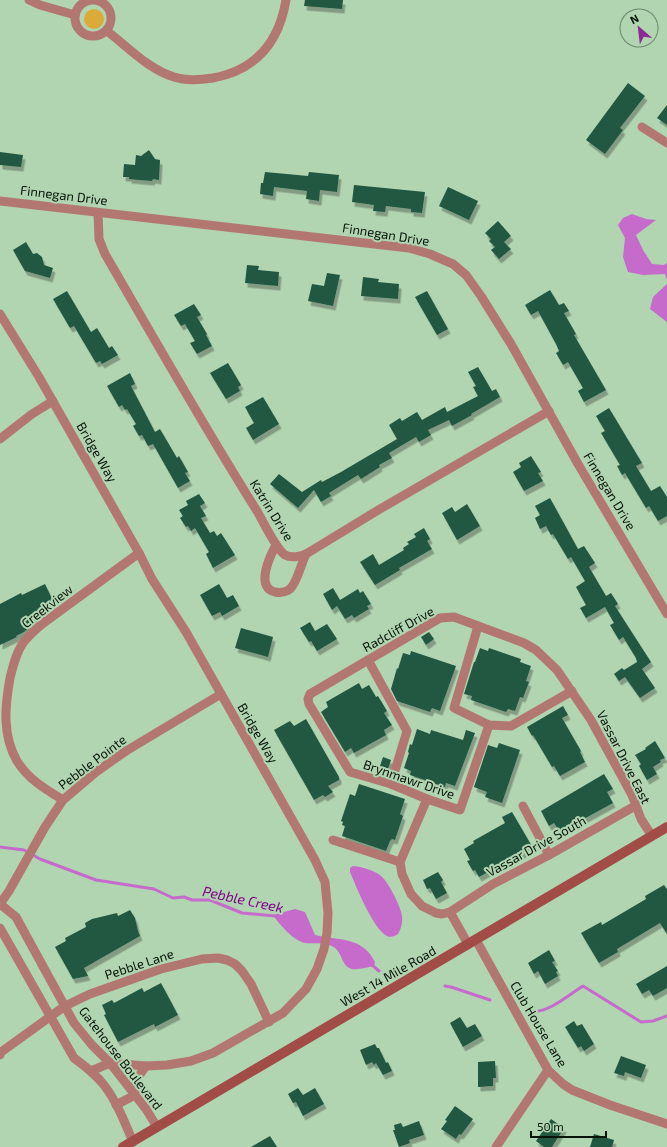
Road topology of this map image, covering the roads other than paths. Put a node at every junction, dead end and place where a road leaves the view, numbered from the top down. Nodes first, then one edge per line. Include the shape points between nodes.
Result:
1 (29, 0) edge
2 (286, 0) edge
3 (75, 15) junction
4 (107, 31) junction
5 (642, 127) dead end
6 (667, 143) edge
7 (0, 201) edge
8 (98, 213) junction
9 (0, 314) edge
10 (53, 401) junction
11 (548, 410) junction
12 (0, 439) edge
13 (276, 545) junction
14 (139, 553) junction
15 (306, 554) junction
16 (667, 614) edge
17 (478, 626) junction
18 (368, 660) junction
19 (572, 691) junction
20 (220, 694) junction
21 (3, 722) edge
22 (489, 725) junction
23 (350, 772) joint
24 (391, 784) junction
25 (427, 799) junction
26 (63, 800) junction
27 (523, 806) dead end
28 (635, 806) junction
29 (667, 827) edge
30 (652, 836) junction
31 (333, 840) dead end
32 (550, 855) junction
33 (400, 862) junction
34 (0, 904) edge
35 (450, 912) junction
36 (0, 928) edge
37 (472, 942) junction
38 (64, 1006) junction
39 (50, 1017) junction
40 (269, 1022) junction
41 (0, 1055) edge
42 (110, 1063) junction
43 (146, 1066) junction
44 (548, 1070) junction
45 (91, 1071) junction
46 (135, 1095) junction
47 (116, 1105) junction
48 (667, 1124) edge
49 (158, 1127) junction
50 (133, 1142) junction
51 (123, 1147) edge
52 (496, 1147) edge

1 - 3 street
2 - 4 street via 284,15 269,45 255,60 228,76 202,80 174,78 154,68
3 - 4 street via 76,26 85,35 96,36
3 - 4 street via 77,9 86,1 104,4 111,14
5 - 6 street
7 - 8 street, Finnegan Drive
8 - 11 street, Finnegan Drive via 408,248 448,261 466,275 481,296
8 - 13 street, Katrin Drive via 99,239 105,254
9 - 10 street, Bridge Way
10 - 12 street
10 - 14 street, Bridge Way
11 - 15 street, Katrin Drive
11 - 16 street, Finnegan Drive
13 - 15 street, Katrin Drive via 285,555 298,557
13 - 15 street via 269,558 265,576 270,590 276,592 285,592 291,588
14 - 20 street, Bridge Way
14 - 21 street, Creekview via 27,637 12,671
17 - 18 street, Radcliff Drive via 454,617 440,618
17 - 19 street, Radcliff Drive via 536,650 557,670
17 - 22 street via 454,708
18 - 23 street, Radcliff Drive via 310,694 308,699
18 - 24 street via 408,731
19 - 22 street via 511,726
19 - 28 street, Vassar Drive East via 595,727 632,795
20 - 26 street, Pebble Pointe via 126,751
20 - 40 street, Bridge Way via 325,882 327,933 317,969 306,989 283,1013
21 - 26 street, Creekview via 17,761 37,783
22 - 25 street, Brynmawr Drive via 460,810
23 - 24 street, Brynmawr Drive
24 - 25 street, Brynmawr Drive
25 - 33 street
26 - 34 street, Pebble Pointe
27 - 32 street
28 - 30 street, Vassar Drive East
28 - 32 street, Vassar Drive South
29 - 30 street, West 14 Mile Road
30 - 37 street, West 14 Mile Road
31 - 33 street
32 - 35 street, Vassar Drive South via 492,884
33 - 35 street via 402,874 411,894 418,902 436,913
34 - 38 street, Gatehouse Boulevard via 16,917
35 - 37 street
36 - 39 street
37 - 44 street, Club House Lane
37 - 49 street, West 14 Mile Road
38 - 39 street, Pebble Lane
38 - 40 street, Pebble Lane via 101,989 161,969 202,959 224,959 242,971
38 - 42 street, Gatehouse Boulevard via 74,1023
39 - 41 street, Pebble Lane
39 - 45 street via 74,1058
40 - 43 street, Bridge Way via 213,1053 191,1061
42 - 43 street, Bridge Way
42 - 45 street
42 - 46 street, Gatehouse Boulevard
43 - 46 street via 136,1080
44 - 48 street, Club House Lane via 572,1090
44 - 52 street
45 - 47 street
46 - 47 street
46 - 49 street, Gatehouse Boulevard
47 - 50 street
49 - 50 street, West 14 Mile Road
50 - 51 street, West 14 Mile Road

